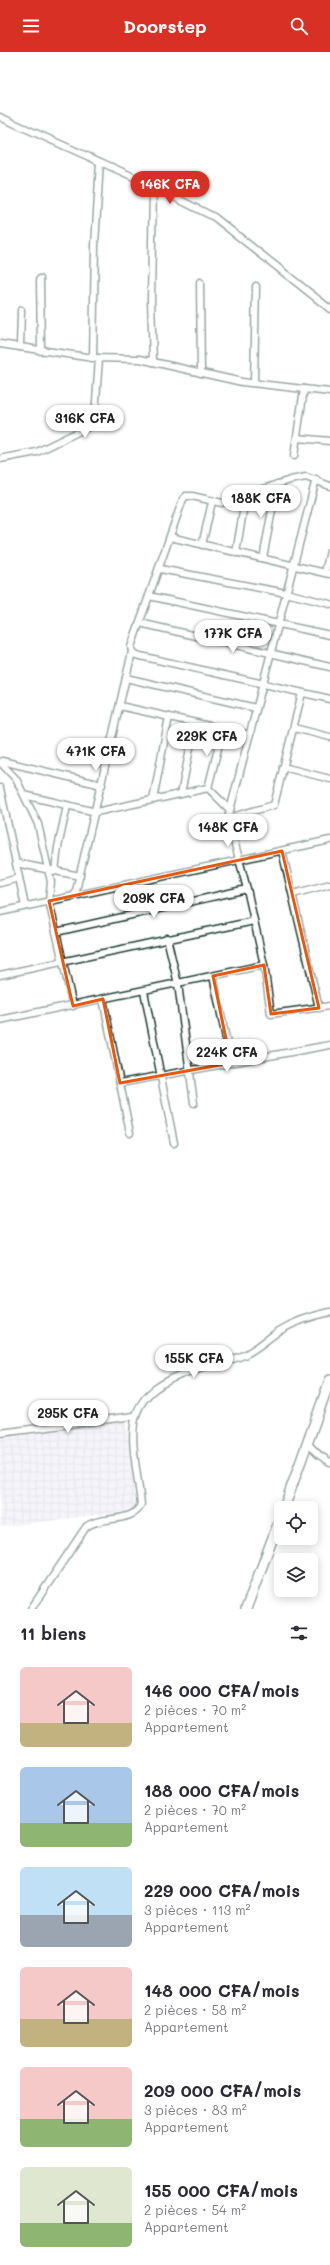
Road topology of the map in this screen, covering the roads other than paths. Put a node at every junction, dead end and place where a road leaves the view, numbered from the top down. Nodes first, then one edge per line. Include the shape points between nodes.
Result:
1 (0, 117) edge
2 (100, 162) junction
3 (153, 186) junction
4 (40, 279) dead end
5 (200, 282) dead end
6 (256, 286) dead end
7 (330, 309) edge
8 (21, 310) dead end
9 (0, 344) edge
10 (20, 347) junction
11 (41, 351) junction
12 (96, 358) junction
13 (153, 362) junction
14 (201, 373) junction
15 (254, 383) junction
16 (304, 389) junction
17 (330, 392) edge
18 (297, 438) junction
19 (330, 442) edge
20 (294, 456) dead end
21 (0, 459) edge
22 (316, 479) junction
23 (277, 484) junction
24 (330, 486) edge
25 (246, 494) junction
26 (212, 502) junction
27 (170, 537) junction
28 (202, 545) junction
29 (330, 551) edge
30 (236, 553) junction
31 (263, 558) junction
32 (294, 564) junction
33 (160, 569) junction
34 (327, 573) edge
35 (286, 593) junction
36 (148, 596) junction
37 (330, 604) edge
38 (140, 623) junction
39 (278, 623) junction
40 (330, 635) edge
41 (132, 652) junction
42 (271, 654) junction
43 (330, 667) edge
44 (126, 678) junction
45 (261, 684) junction
46 (302, 694) junction
47 (330, 699) edge
48 (120, 706) junction
49 (256, 708) junction
50 (169, 717) junction
51 (196, 723) junction
52 (294, 728) junction
53 (223, 729) junction
54 (250, 735) junction
55 (330, 737) edge
56 (0, 762) edge
57 (283, 767) junction
58 (330, 779) edge
59 (102, 785) junction
60 (0, 788) edge
61 (208, 788) junction
62 (181, 794) junction
63 (24, 795) junction
64 (153, 800) junction
65 (67, 806) junction
66 (230, 810) junction
67 (96, 812) junction
68 (228, 818) junction
69 (330, 840) edge
70 (282, 851) junction
71 (240, 859) junction
72 (16, 863) junction
73 (52, 871) junction
74 (80, 876) junction
75 (19, 878) junction
76 (0, 883) edge
77 (330, 884) edge
78 (247, 889) junction
79 (293, 894) junction
80 (75, 895) junction
81 (48, 901) junction
82 (25, 906) junction
83 (0, 912) edge
84 (254, 920) junction
85 (56, 932) junction
86 (167, 938) junction
87 (63, 961) junction
88 (264, 965) junction
89 (0, 975) edge
90 (213, 976) junction
91 (178, 984) junction
92 (144, 991) junction
93 (103, 999) junction
94 (73, 1006) junction
95 (330, 1006) edge
96 (319, 1008) junction
97 (0, 1020) edge
98 (330, 1045) edge
99 (231, 1063) junction
100 (189, 1070) junction
101 (161, 1076) junction
102 (120, 1083) junction
103 (194, 1103) dead end
104 (130, 1133) dead end
105 (174, 1143) dead end
106 (330, 1312) edge
107 (330, 1380) edge
108 (134, 1416) junction
109 (0, 1433) edge
110 (307, 1443) junction
111 (330, 1462) edge
112 (286, 1501) edge
113 (274, 1535) edge
114 (32, 1609) edge
115 (246, 1609) edge

1 - 2 street
2 - 3 street
2 - 12 street via 95,245
3 - 7 street via 214,217
3 - 13 street via 150,300
4 - 11 street
5 - 14 street
6 - 15 street
8 - 10 street
9 - 10 street
10 - 11 street
11 - 12 street
12 - 13 street via 140,359
12 - 21 street via 95,415 92,425 38,452
13 - 14 street
14 - 15 street
15 - 16 street
16 - 17 street
16 - 18 street
18 - 19 street
18 - 20 street
22 - 23 street via 306,477
22 - 24 street
22 - 32 street
23 - 25 street
23 - 31 street
25 - 26 street via 222,503
25 - 30 street
26 - 27 street via 186,496
26 - 28 street
27 - 28 street
27 - 33 street
28 - 30 street
29 - 34 street
30 - 31 street
31 - 32 street
32 - 34 street
32 - 35 street
33 - 35 street
33 - 36 street
35 - 37 street
35 - 39 street
36 - 38 street
36 - 39 street
38 - 41 street via 131,647
38 - 42 street
39 - 40 street
39 - 42 street
41 - 44 street
41 - 45 street
42 - 43 street
42 - 45 street
44 - 48 street
44 - 49 street
45 - 46 street
45 - 49 street
46 - 47 street
46 - 52 street
48 - 50 street
48 - 59 street
49 - 54 street
50 - 51 street
50 - 64 street
51 - 53 street
51 - 62 street
52 - 55 street
52 - 57 street
53 - 54 street
53 - 61 street
54 - 66 street
56 - 59 street
56 - 63 street via 9,770
57 - 58 street
57 - 68 street via 274,805
59 - 67 street
60 - 72 street
61 - 62 street
61 - 66 street
62 - 64 street
63 - 65 street
63 - 73 street via 38,824
64 - 67 street
65 - 67 street
65 - 73 street
66 - 68 street
67 - 74 street
68 - 71 street
69 - 70 street
70 - 71 street
70 - 79 street
71 - 78 street
71 - 80 street
72 - 73 street
72 - 75 street
73 - 74 street
73 - 81 street
74 - 80 street
75 - 76 street
75 - 82 street
77 - 79 street
78 - 84 street
78 - 85 street
79 - 96 street
80 - 81 street
81 - 82 street
81 - 85 street
82 - 83 street
84 - 86 street
84 - 88 street
85 - 87 street
86 - 87 street
86 - 91 street
87 - 89 street
87 - 94 street
88 - 90 street
88 - 96 street via 271,1014
90 - 91 street
90 - 99 street
91 - 92 street
91 - 100 street
92 - 93 street
92 - 101 street
93 - 94 street
93 - 102 street
94 - 97 street
95 - 96 street
98 - 99 street
99 - 100 street
100 - 101 street
100 - 103 street
101 - 102 street
101 - 105 street
102 - 104 street
106 - 108 street via 290,1325 244,1355 159,1384 144,1399
107 - 110 street
108 - 109 street
108 - 114 street via 140,1508 134,1514 96,1521 86,1527
110 - 111 street via 318,1455
110 - 112 street
113 - 115 street

